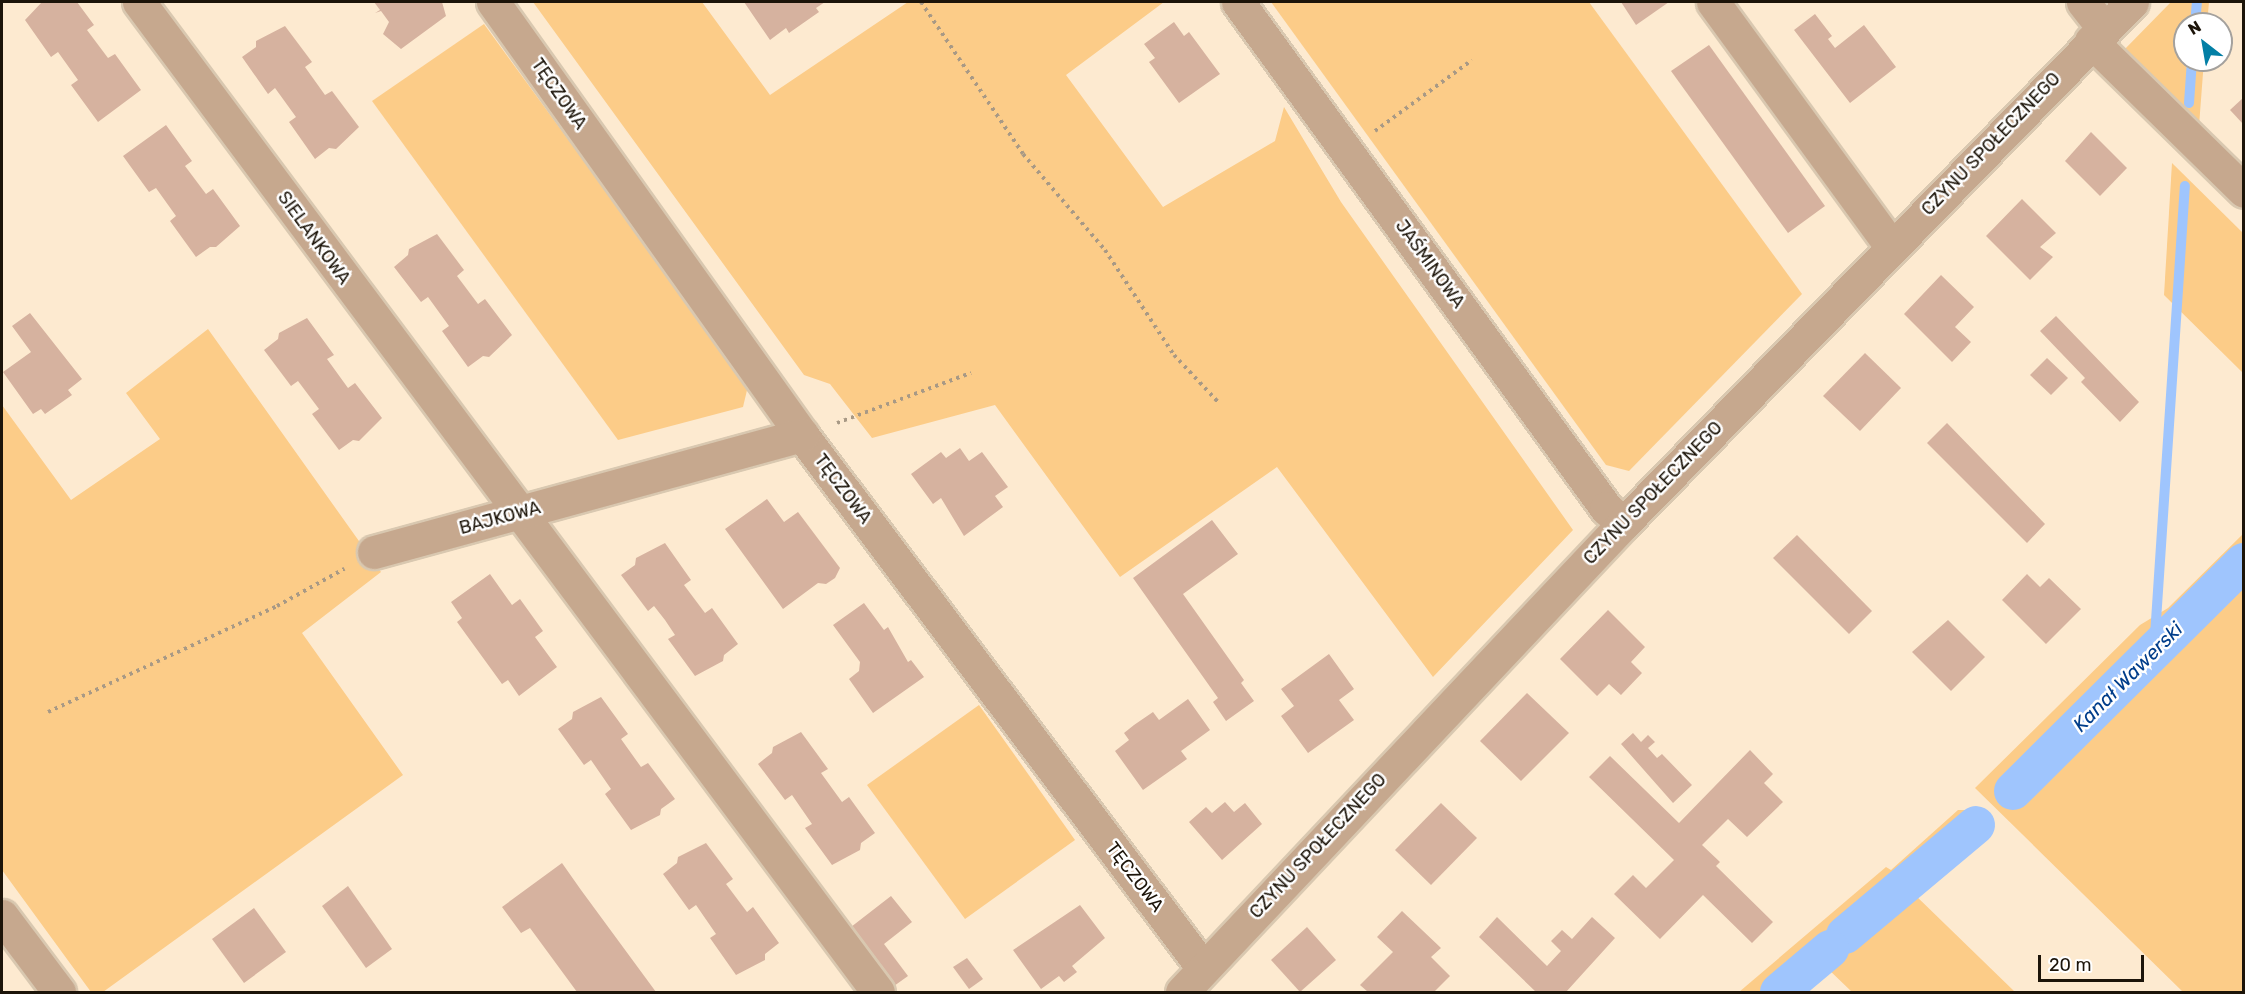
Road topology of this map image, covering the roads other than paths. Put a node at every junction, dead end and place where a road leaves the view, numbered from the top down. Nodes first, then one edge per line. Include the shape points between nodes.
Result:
1 (139, 2) edge
2 (493, 2) edge
3 (1238, 2) edge
4 (1713, 2) edge
5 (2083, 2) edge
6 (2132, 2) edge
7 (2097, 35) junction
8 (2244, 191) edge
9 (1892, 246) junction
10 (802, 435) junction
11 (517, 513) junction
12 (1623, 524) junction
13 (374, 552) road end
14 (2, 916) edge
15 (1203, 968) junction
16 (59, 993) edge
17 (878, 993) edge
18 (1182, 993) edge

1 - 11 street, SIELANKOWA
2 - 10 street, TĘCZOWA
3 - 12 street, JAŚMINOWA via 1606,508
4 - 9 street
5 - 7 street
6 - 7 street, CZYNU SPOŁECZNEGO
7 - 8 street
7 - 9 street, CZYNU SPOŁECZNEGO
9 - 12 street, CZYNU SPOŁECZNEGO
10 - 11 street, BAJKOWA
10 - 15 street, TĘCZOWA
11 - 13 street, BAJKOWA
11 - 17 street, SIELANKOWA
12 - 15 street, CZYNU SPOŁECZNEGO
14 - 16 street
15 - 18 street, CZYNU SPOŁECZNEGO

